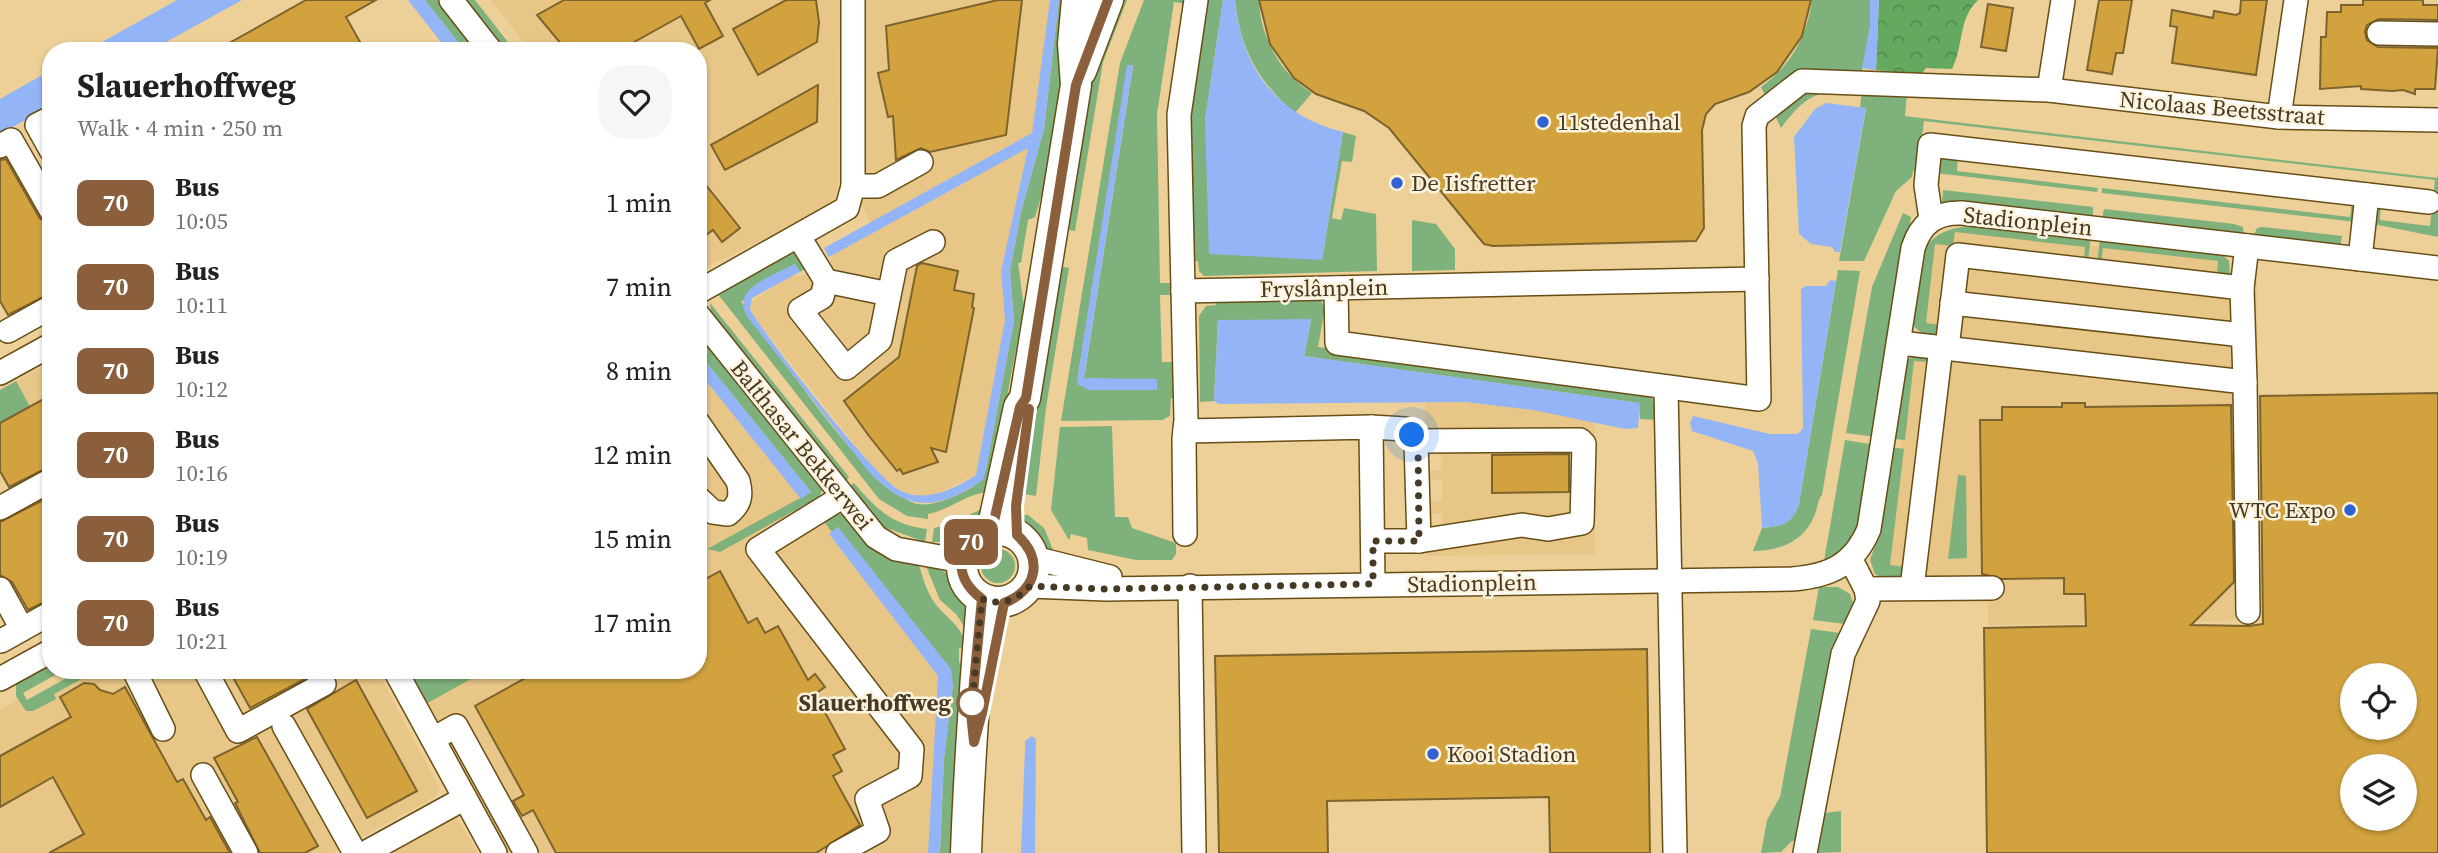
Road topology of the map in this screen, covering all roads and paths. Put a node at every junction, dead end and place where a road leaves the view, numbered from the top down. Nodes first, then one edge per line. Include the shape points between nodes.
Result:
1 (451, 0) edge
2 (853, 0) edge
3 (1077, 0) edge
4 (1108, 0) edge
5 (1196, 0) edge
6 (2063, 0) edge
7 (2296, 0) edge
8 (2379, 33) dead end
9 (2438, 34) edge
10 (484, 42) edge
11 (1076, 85) junction
12 (2049, 90) junction
13 (2279, 117) junction
14 (2438, 120) edge
15 (0, 146) edge
16 (921, 163) dead end
17 (853, 186) junction
18 (42, 194) edge
19 (2367, 195) junction
20 (2429, 202) dead end
21 (1931, 219) junction
22 (799, 237) junction
23 (933, 242) dead end
24 (2247, 246) junction
25 (2360, 259) junction
26 (2438, 268) edge
27 (1757, 279) junction
28 (826, 281) junction
29 (707, 287) edge
30 (1336, 288) junction
31 (2242, 288) junction
32 (1184, 291) junction
33 (889, 293) junction
34 (1952, 303) junction
35 (42, 310) edge
36 (4, 324) edge
37 (707, 326) edge
38 (2243, 335) junction
39 (1900, 342) junction
40 (1944, 348) junction
41 (42, 350) edge
42 (24, 360) junction
43 (0, 373) edge
44 (2245, 382) junction
45 (1666, 387) junction
46 (1371, 427) junction
47 (1185, 431) junction
48 (707, 436) edge
49 (1416, 441) junction
50 (42, 485) edge
51 (842, 497) junction
52 (707, 506) edge
53 (0, 508) edge
54 (1185, 534) dead end
55 (1373, 541) junction
56 (1419, 541) junction
57 (1018, 552) junction
58 (1851, 560) junction
59 (962, 561) junction
60 (1670, 580) junction
61 (1373, 584) junction
62 (1190, 586) junction
63 (1912, 588) junction
64 (1992, 588) dead end
65 (0, 589) edge
66 (1866, 589) junction
67 (993, 601) junction
68 (2248, 612) dead end
69 (42, 618) edge
70 (22, 629) junction
71 (0, 640) edge
72 (42, 656) edge
73 (8, 675) edge
74 (138, 679) edge
75 (210, 679) edge
76 (321, 679) edge
77 (400, 679) edge
78 (284, 726) dead end
79 (163, 729) dead end
80 (432, 739) junction
81 (203, 775) dead end
82 (465, 798) junction
83 (246, 853) edge
84 (355, 853) edge
85 (365, 853) edge
86 (495, 853) edge
87 (526, 853) edge
88 (838, 853) edge
89 (966, 853) edge
90 (1194, 853) edge
91 (1675, 853) edge
92 (1805, 853) edge

1 - 10 street
2 - 17 street
3 - 11 main road
4 - 11 main road
5 - 32 street via 1179,116
6 - 12 street
7 - 13 street
8 - 9 street
11 - 57 main road via 1026,398 1029,409 1016,506
12 - 13 street, Nicolaas Beetsstraat
12 - 27 street, Nicolaas Beetsstraat via 1802,81 1757,116 1754,126
13 - 14 street, Nicolaas Beetsstraat
15 - 18 street via 11,139
16 - 17 street via 878,186
17 - 22 street via 847,208
19 - 20 street
19 - 21 street via 1930,145 1926,185
19 - 25 street
21 - 24 street, Stadionplein via 1962,214
21 - 39 street, Stadionplein via 1913,248
22 - 28 street
22 - 29 street
23 - 33 street via 896,261
24 - 25 street, Stadionplein
24 - 31 street
25 - 26 street, Stadionplein
27 - 30 street, Fryslânplein
27 - 45 street, Nicolaas Beetsstraat via 1759,399
28 - 33 street
28 - 33 street via 822,297 800,310 846,368 880,340
30 - 32 street, Fryslânplein
30 - 45 street via 1336,343
31 - 34 street via 1958,255
31 - 38 street
32 - 47 street
34 - 38 street
34 - 40 street
35 - 36 street
36 - 42 street
37 - 51 street, Balthasar Bekkerwei
38 - 44 street
39 - 40 street
39 - 58 street, Stadionplein via 1873,510 1861,547
40 - 44 street
40 - 63 street
41 - 42 street
42 - 43 street
44 - 68 street
45 - 60 street
46 - 47 street
46 - 49 street via 1405,429
46 - 55 street
47 - 54 street
48 - 52 street via 741,491 736,508 727,513
49 - 56 street
49 - 56 street via 1580,440 1592,471 1584,505 1577,513
50 - 53 street
51 - 59 street, Balthasar Bekkerwei via 886,544
51 - 88 street via 758,549 912,749 910,776 867,799 878,831
55 - 56 street
55 - 61 street
57 - 59 main road via 978,536 967,546
57 - 62 street, Stadionplein via 1107,589
57 - 67 main road via 1019,597
58 - 60 street, Stadionplein via 1835,570 1804,578
58 - 66 street
59 - 67 main road via 962,576 970,590
60 - 61 street, Stadionplein
60 - 91 street
61 - 62 street, Stadionplein
62 - 90 street
63 - 64 street
63 - 66 street
65 - 70 street
66 - 92 street via 1865,612 1843,654
67 - 89 main road via 982,713 974,742
69 - 70 street
70 - 71 street
71 - 73 street
72 - 73 street
74 - 79 street
75 - 76 street via 239,732 324,684
77 - 80 street
78 - 84 street
80 - 82 street
80 - 87 street via 456,726
81 - 83 street
82 - 85 street
82 - 86 street

